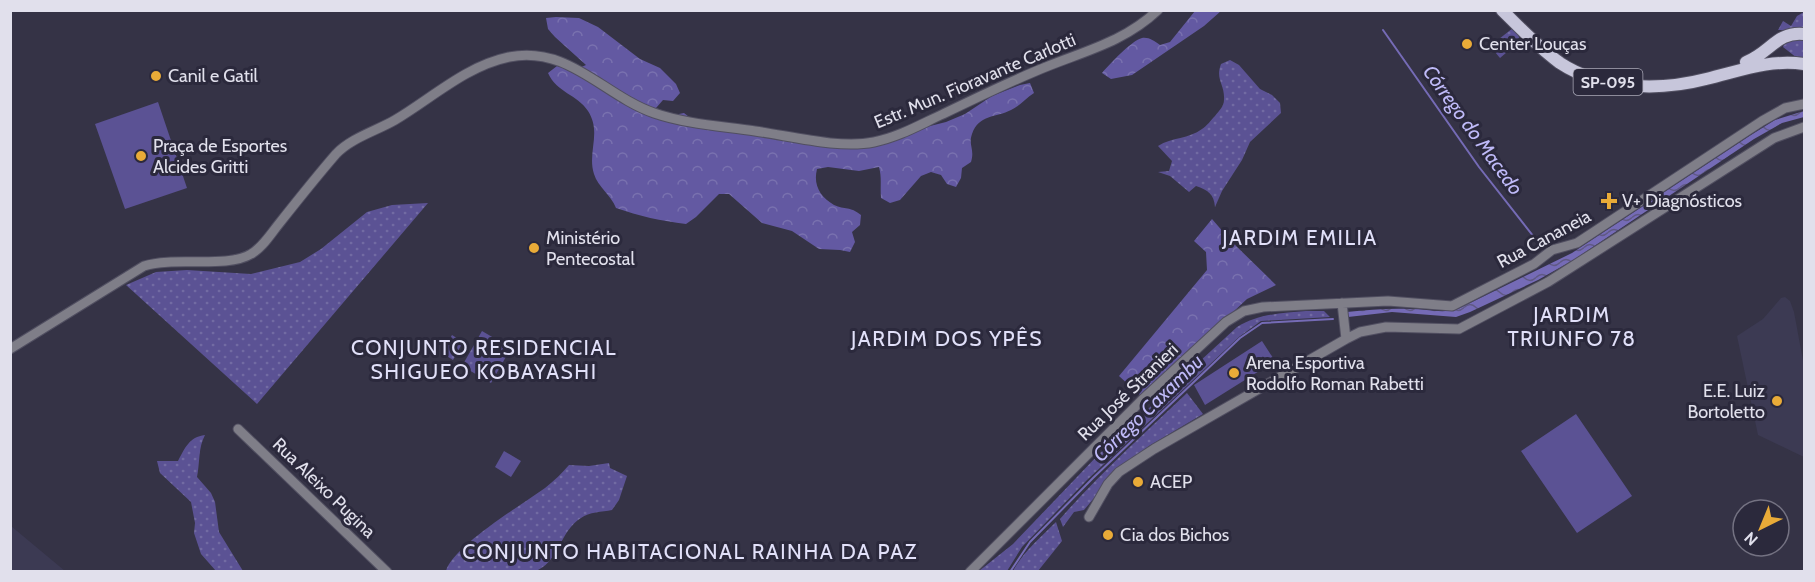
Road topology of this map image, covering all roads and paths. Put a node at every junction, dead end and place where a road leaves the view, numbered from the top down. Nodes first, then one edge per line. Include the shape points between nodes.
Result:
1 (1158, 10) edge
2 (1502, 10) edge
3 (1513, 10) edge
4 (1804, 34) edge
5 (1776, 40) junction
6 (1788, 62) junction
7 (1804, 64) edge
8 (1804, 104) edge
9 (1804, 127) edge
10 (1342, 303) junction
11 (1346, 339) junction
12 (10, 350) edge
13 (238, 429) dead end
14 (1089, 517) dead end
15 (387, 572) edge
16 (970, 572) edge

1 - 12 street, Estr. Mun. Fioravante Carlotti via 1129,34 1037,70 898,135 872,142 835,143 668,116 640,107 567,62 530,54 507,57 446,84 397,119 345,146 250,255 144,266
2 - 6 main road, SP-095 via 1560,62 1603,81 1624,85 1682,84
3 - 5 main road, SP-095 via 1581,66 1623,77 1682,78 1758,57
4 - 5 main road, SP-095
5 - 6 main road
6 - 7 main road, SP-095
8 - 10 street, Rua Cananeia via 1785,108 1762,121 1576,243 1552,250 1534,264 1452,306 1388,301
9 - 11 street via 1774,138 1548,282 1459,329 1386,327
10 - 11 street
10 - 16 street, Rua José Stranieri via 1263,307 1244,311 1226,322
11 - 14 street via 1119,472
13 - 15 street, Rua Aleixo Pugina

